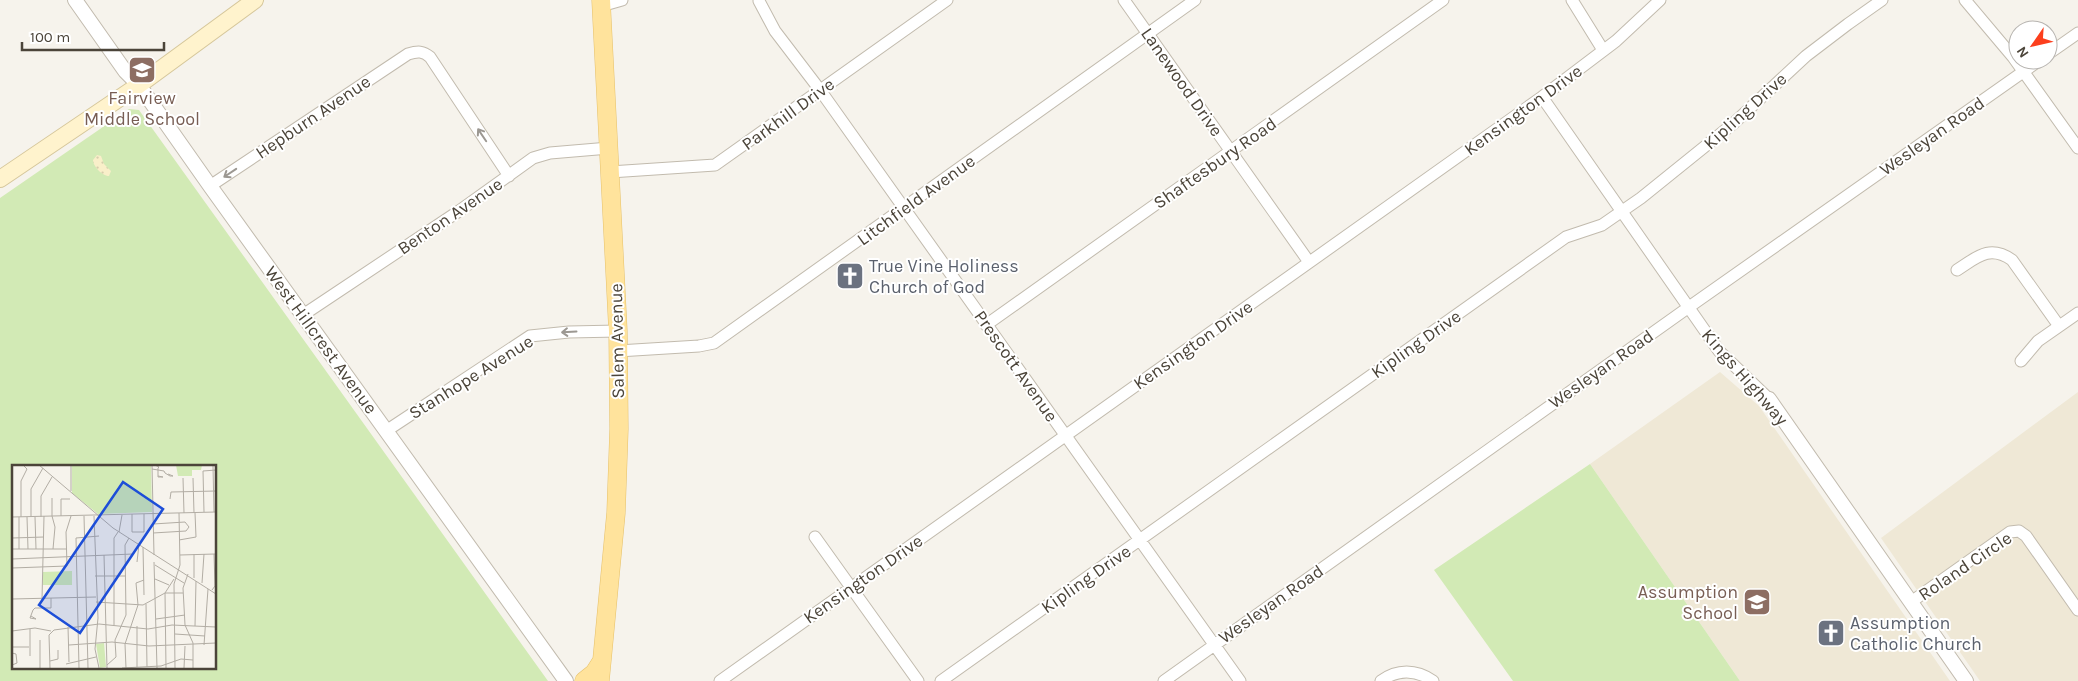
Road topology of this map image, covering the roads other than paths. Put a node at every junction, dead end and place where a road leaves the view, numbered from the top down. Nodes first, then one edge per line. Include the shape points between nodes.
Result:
1 (75, 0) edge
2 (254, 0) edge
3 (622, 0) edge
4 (947, 0) edge
5 (1124, 0) edge
6 (1195, 0) edge
7 (1443, 0) edge
8 (1572, 0) edge
9 (1660, 0) edge
10 (1882, 0) edge
11 (1965, 0) edge
12 (759, 2) dead end
13 (601, 3) edge
14 (1148, 33) junction
15 (2078, 33) edge
16 (2058, 47) edge
17 (1604, 50) junction
18 (2024, 71) junction
19 (139, 85) junction
20 (820, 90) junction
21 (1542, 97) junction
22 (609, 148) junction
23 (2078, 148) edge
24 (1231, 151) junction
25 (610, 172) junction
26 (509, 176) junction
27 (0, 178) edge
28 (210, 186) junction
29 (904, 208) junction
30 (1622, 211) junction
31 (1309, 262) junction
32 (1957, 270) dead end
33 (1689, 307) junction
34 (2078, 313) edge
35 (303, 315) junction
36 (986, 325) junction
37 (2059, 326) junction
38 (618, 331) junction
39 (618, 350) junction
40 (2021, 361) dead end
41 (1769, 399) joint
42 (386, 431) junction
43 (1065, 436) junction
44 (815, 537) dead end
45 (1140, 540) junction
46 (851, 588) junction
47 (1911, 602) junction
48 (2078, 610) edge
49 (1215, 644) junction
50 (601, 662) junction
51 (566, 681) edge
52 (584, 681) edge
53 (600, 681) edge
54 (720, 681) edge
55 (918, 681) edge
56 (941, 681) edge
57 (1164, 681) edge
58 (1240, 681) edge
59 (1380, 681) edge
60 (1433, 681) edge
61 (1966, 681) edge

1 - 19 street, West Hillcrest Avenue via 125,71
2 - 19 main road
3 - 13 street
4 - 20 street, Parkhill Drive
5 - 14 street, Lanewood Drive
6 - 14 street, Litchfield Avenue
7 - 24 street, Shaftesbury Road
8 - 17 street
9 - 17 street, Kensington Drive
10 - 30 street, Kipling Drive via 1812,51 1719,136
11 - 18 street
12 - 20 street, Prescott Avenue via 775,31
13 - 22 main road, Salem Avenue
14 - 24 street, Lanewood Drive
14 - 29 street, Litchfield Avenue
15 - 16 street
17 - 21 street, Kensington Drive
18 - 23 street
18 - 33 street, Wesleyan Road
19 - 27 main road
19 - 28 street, West Hillcrest Avenue
20 - 25 street, Parkhill Drive via 715,165
20 - 29 street, Prescott Avenue
21 - 30 street, Kings Highway
21 - 31 street, Kensington Drive
22 - 25 main road, Salem Avenue
22 - 26 street, Benton Avenue via 550,153 533,158
24 - 31 street, Lanewood Drive
24 - 36 street, Shaftesbury Road
25 - 38 main road, Salem Avenue
26 -> 28 street, Hepburn Avenue via 430,58 417,52 408,54
26 - 35 street, Benton Avenue
28 - 35 street, West Hillcrest Avenue
29 - 36 street, Prescott Avenue
29 - 39 street, Litchfield Avenue via 711,344
30 - 33 street, Kings Highway
30 - 45 street, Kipling Drive via 1602,225 1566,237
31 - 43 street, Kensington Drive
32 - 37 street via 1984,253 1998,252 2008,256
33 - 41 street, Kings Highway via 1719,351
33 - 49 street, Wesleyan Road
34 - 37 street
35 - 42 street, West Hillcrest Avenue
36 - 43 street, Prescott Avenue
37 - 40 street via 2032,346
38 - 39 main road, Salem Avenue
38 -> 42 street, Stanhope Avenue via 530,336
39 - 50 main road, Salem Avenue via 616,513
41 - 47 street, Kings Highway
42 - 51 street, West Hillcrest Avenue
43 - 45 street, Prescott Avenue
43 - 46 street, Kensington Drive
44 - 46 street
45 - 49 street, Prescott Avenue
45 - 56 street, Kipling Drive
46 - 54 street, Kensington Drive
46 - 55 street
47 - 48 street, Roland Circle via 2010,532 2019,531 2026,536
47 - 61 street, Kings Highway
49 - 57 street, Wesleyan Road
49 - 58 street, Prescott Avenue
50 - 52 main road
50 - 53 main road, Salem Avenue
59 - 60 street via 1396,673 1413,672

